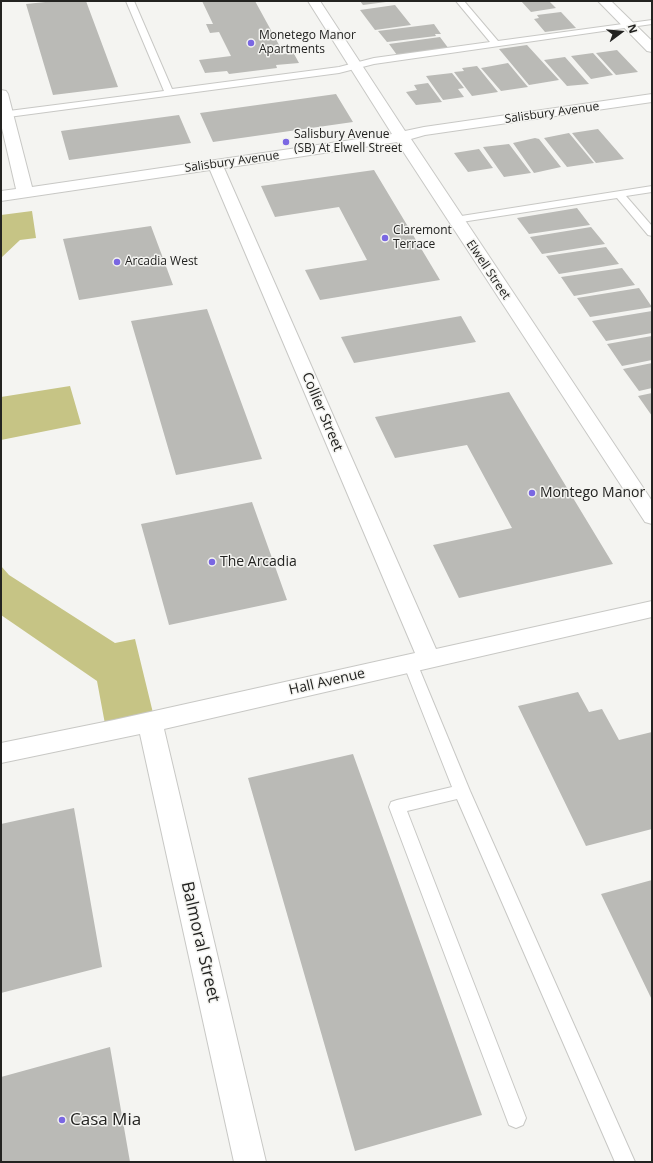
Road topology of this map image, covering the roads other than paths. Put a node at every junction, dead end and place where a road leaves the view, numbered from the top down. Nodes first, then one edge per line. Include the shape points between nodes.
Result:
1 (130, 1) edge
2 (314, 1) edge
3 (460, 1) edge
4 (604, 1) edge
5 (652, 22) edge
6 (629, 25) junction
7 (496, 44) junction
8 (652, 48) edge
9 (355, 66) junction
10 (169, 92) junction
11 (1, 94) edge
12 (652, 98) edge
13 (3, 115) edge
14 (402, 137) junction
15 (215, 165) junction
16 (652, 189) edge
17 (25, 192) junction
18 (619, 194) junction
19 (1, 196) edge
20 (455, 220) junction
21 (652, 233) edge
22 (652, 517) edge
23 (652, 609) edge
24 (420, 661) junction
25 (150, 722) junction
26 (1, 753) edge
27 (462, 791) junction
28 (516, 1118) dead end
29 (250, 1162) edge
30 (625, 1162) edge

1 - 10 lane
2 - 9 street, Elwell Street
3 - 7 lane
4 - 6 street
5 - 6 lane
6 - 7 lane
6 - 8 street
7 - 9 lane via 374,61
9 - 10 lane
9 - 14 street, Elwell Street
10 - 13 lane
11 - 13 street
12 - 14 street, Salisbury Avenue via 424,131
13 - 17 street
14 - 15 street, Salisbury Avenue
14 - 20 street, Elwell Street
15 - 17 street, Salisbury Avenue
15 - 24 street, Collier Street
16 - 18 lane
17 - 19 street, Salisbury Avenue
18 - 20 lane
18 - 21 lane
20 - 22 street, Elwell Street
23 - 24 street, Hall Avenue
24 - 25 street, Hall Avenue
24 - 27 lane
25 - 26 street, Hall Avenue
25 - 29 street, Balmoral Street
27 - 28 lane via 398,807
27 - 30 lane

